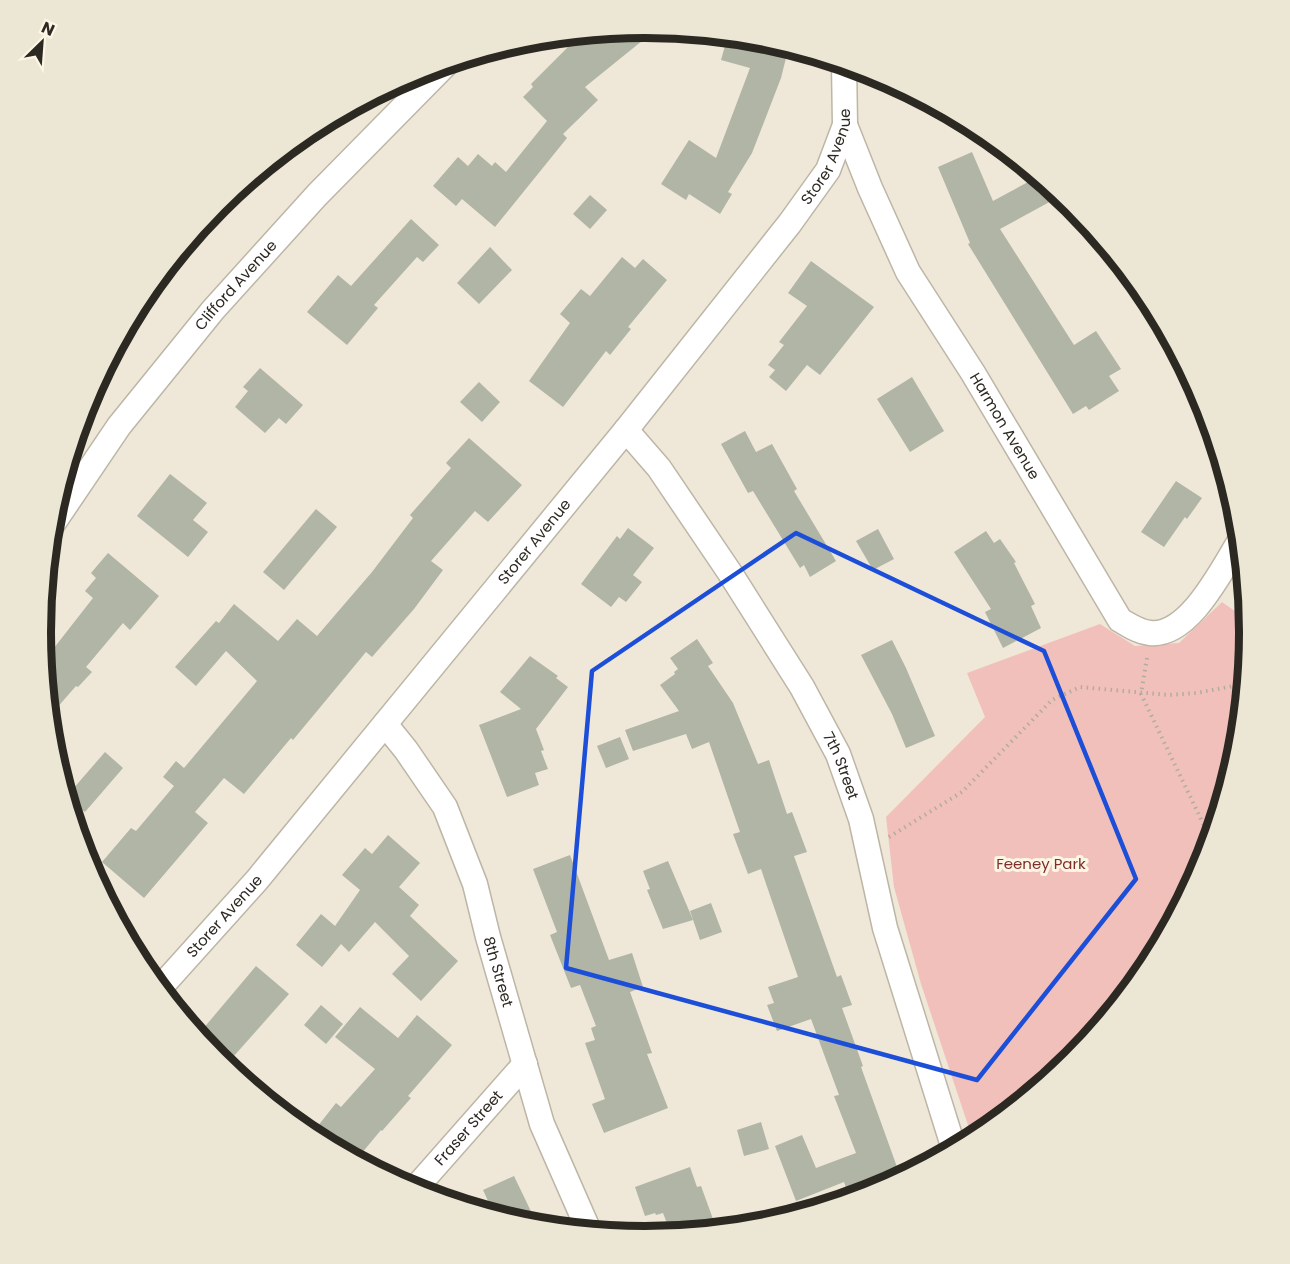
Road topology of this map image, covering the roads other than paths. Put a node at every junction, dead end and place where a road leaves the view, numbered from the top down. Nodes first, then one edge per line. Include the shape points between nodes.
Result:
1 (844, 72) edge
2 (433, 77) edge
3 (845, 125) junction
4 (626, 430) junction
5 (64, 507) edge
6 (1234, 551) edge
7 (385, 724) junction
8 (165, 982) edge
9 (525, 1064) junction
10 (951, 1141) edge
11 (421, 1182) edge
12 (585, 1223) edge

1 - 3 street, Storer Avenue
2 - 5 street, Clifford Avenue via 317,195 213,309 119,426
3 - 4 street, Storer Avenue via 822,179
3 - 6 street, Harmon Avenue via 908,272 1120,620 1151,633 1170,629 1194,611
4 - 7 street, Storer Avenue
4 - 10 street, 7th Street via 659,468 730,573 802,687 838,754 861,819 885,928
7 - 8 street, Storer Avenue via 257,880
7 - 9 street, 8th Street via 445,807 475,884
9 - 11 street, Fraser Street
9 - 12 street, 8th Street via 542,1124

